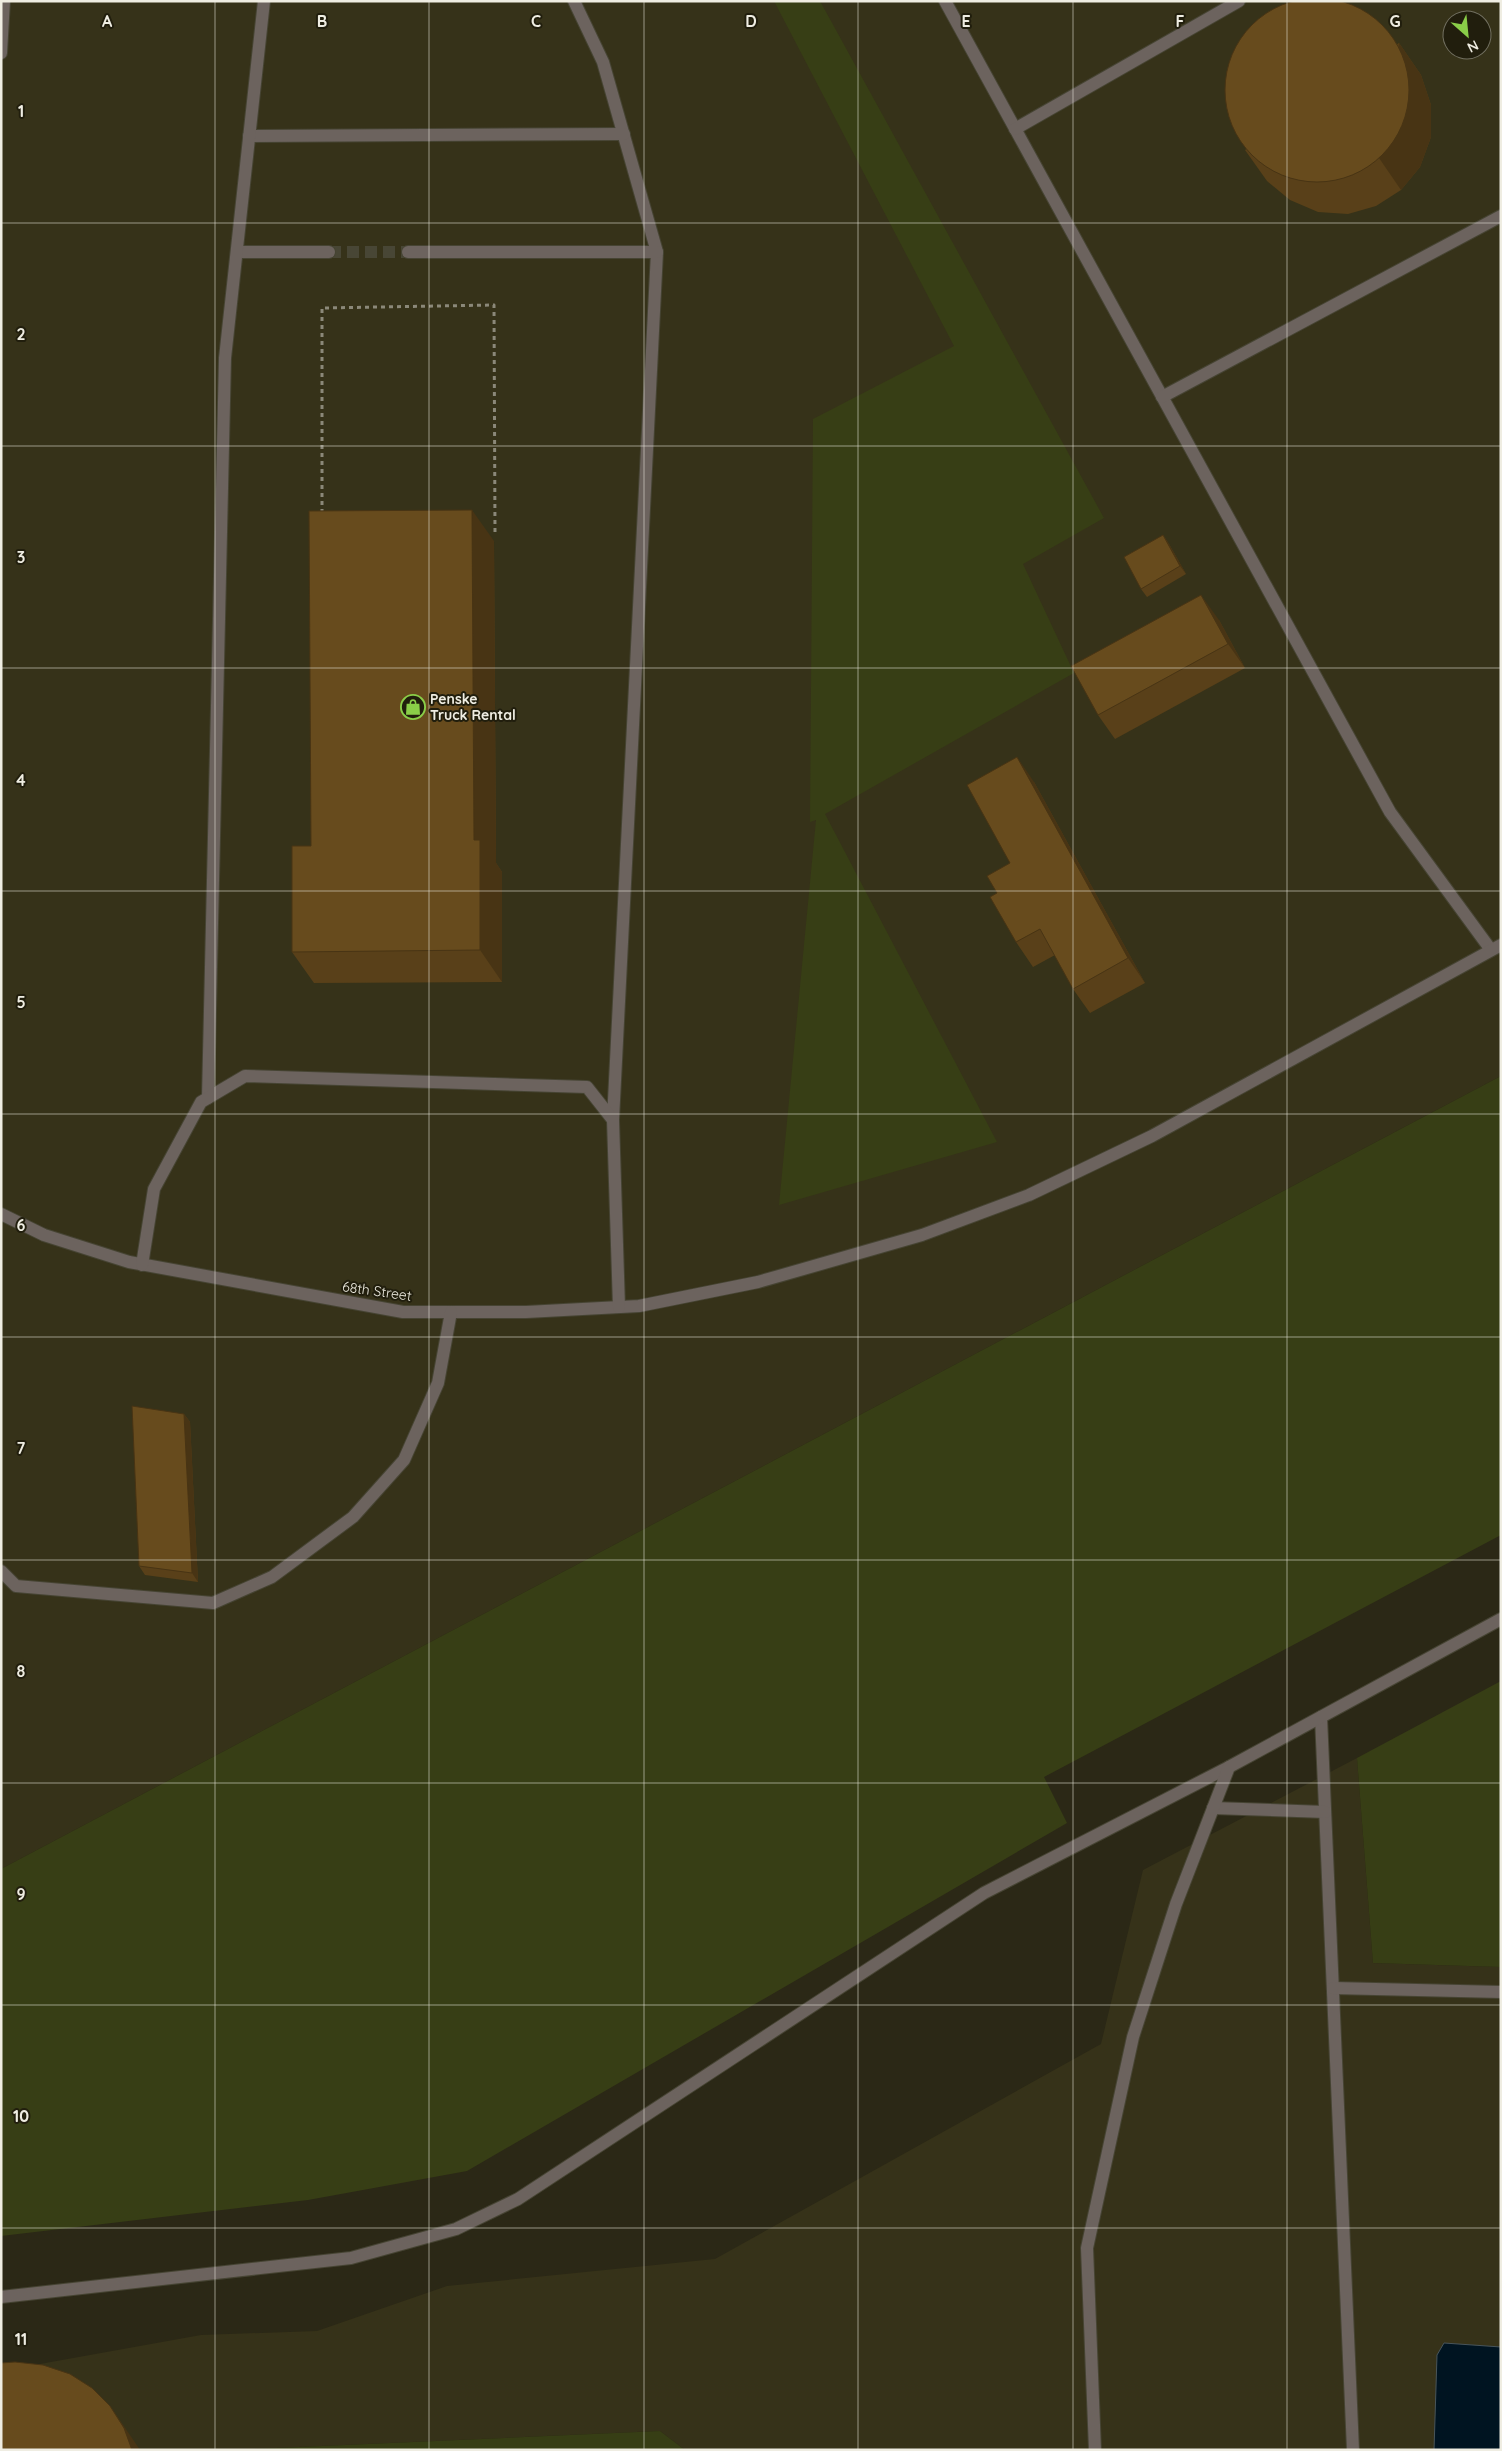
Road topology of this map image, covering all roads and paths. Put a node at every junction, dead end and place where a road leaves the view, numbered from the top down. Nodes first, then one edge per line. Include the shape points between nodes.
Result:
1 (4, 1) edge
2 (264, 1) edge
3 (574, 1) edge
4 (945, 1) edge
5 (1239, 1) edge
6 (1, 53) edge
7 (1015, 129) junction
8 (624, 134) junction
9 (249, 136) junction
10 (1501, 216) edge
11 (237, 252) junction
12 (329, 252) tunnel mouth
13 (408, 252) tunnel mouth
14 (657, 252) junction
15 (1162, 397) junction
16 (322, 514) edge
17 (495, 532) dead end
18 (1496, 947) edge
19 (208, 1098) junction
20 (613, 1120) junction
21 (1, 1214) edge
22 (142, 1264) junction
23 (620, 1307) junction
24 (451, 1312) junction
25 (1, 1571) edge
26 (1501, 1619) edge
27 (1321, 1717) junction
28 (1229, 1767) junction
29 (1213, 1808) junction
30 (1325, 1812) junction
31 (1333, 1988) junction
32 (1501, 1992) edge
33 (1, 2297) edge
34 (1095, 2450) edge
35 (1353, 2450) edge

1 - 6 street
2 - 9 street
3 - 8 street via 604,62
4 - 7 street
5 - 7 street
7 - 15 street
8 - 9 street
8 - 14 street
9 - 11 street
10 - 15 street
11 - 12 street
11 - 19 street via 225,358
13 - 14 street
14 - 20 street
15 - 18 street via 1390,812
16 - 17 path via 322,308 494,305
18 - 23 street, 68th Street via 1152,1136 1029,1195 922,1235 758,1282
19 - 20 street via 245,1076 587,1087
19 - 22 street via 200,1102 154,1189
20 - 23 street
21 - 22 street, 68th Street via 44,1235
22 - 24 street, 68th Street via 403,1312
23 - 24 street, 68th Street
24 - 25 street via 438,1383 404,1460 353,1517 272,1577 213,1603 16,1586
26 - 27 street
27 - 28 street
27 - 30 street
28 - 29 street
28 - 33 street via 984,1893 518,2199 456,2229 351,2258
29 - 30 street
29 - 34 street via 1176,1904 1133,2037 1087,2248
30 - 31 street
31 - 32 street
31 - 35 street

